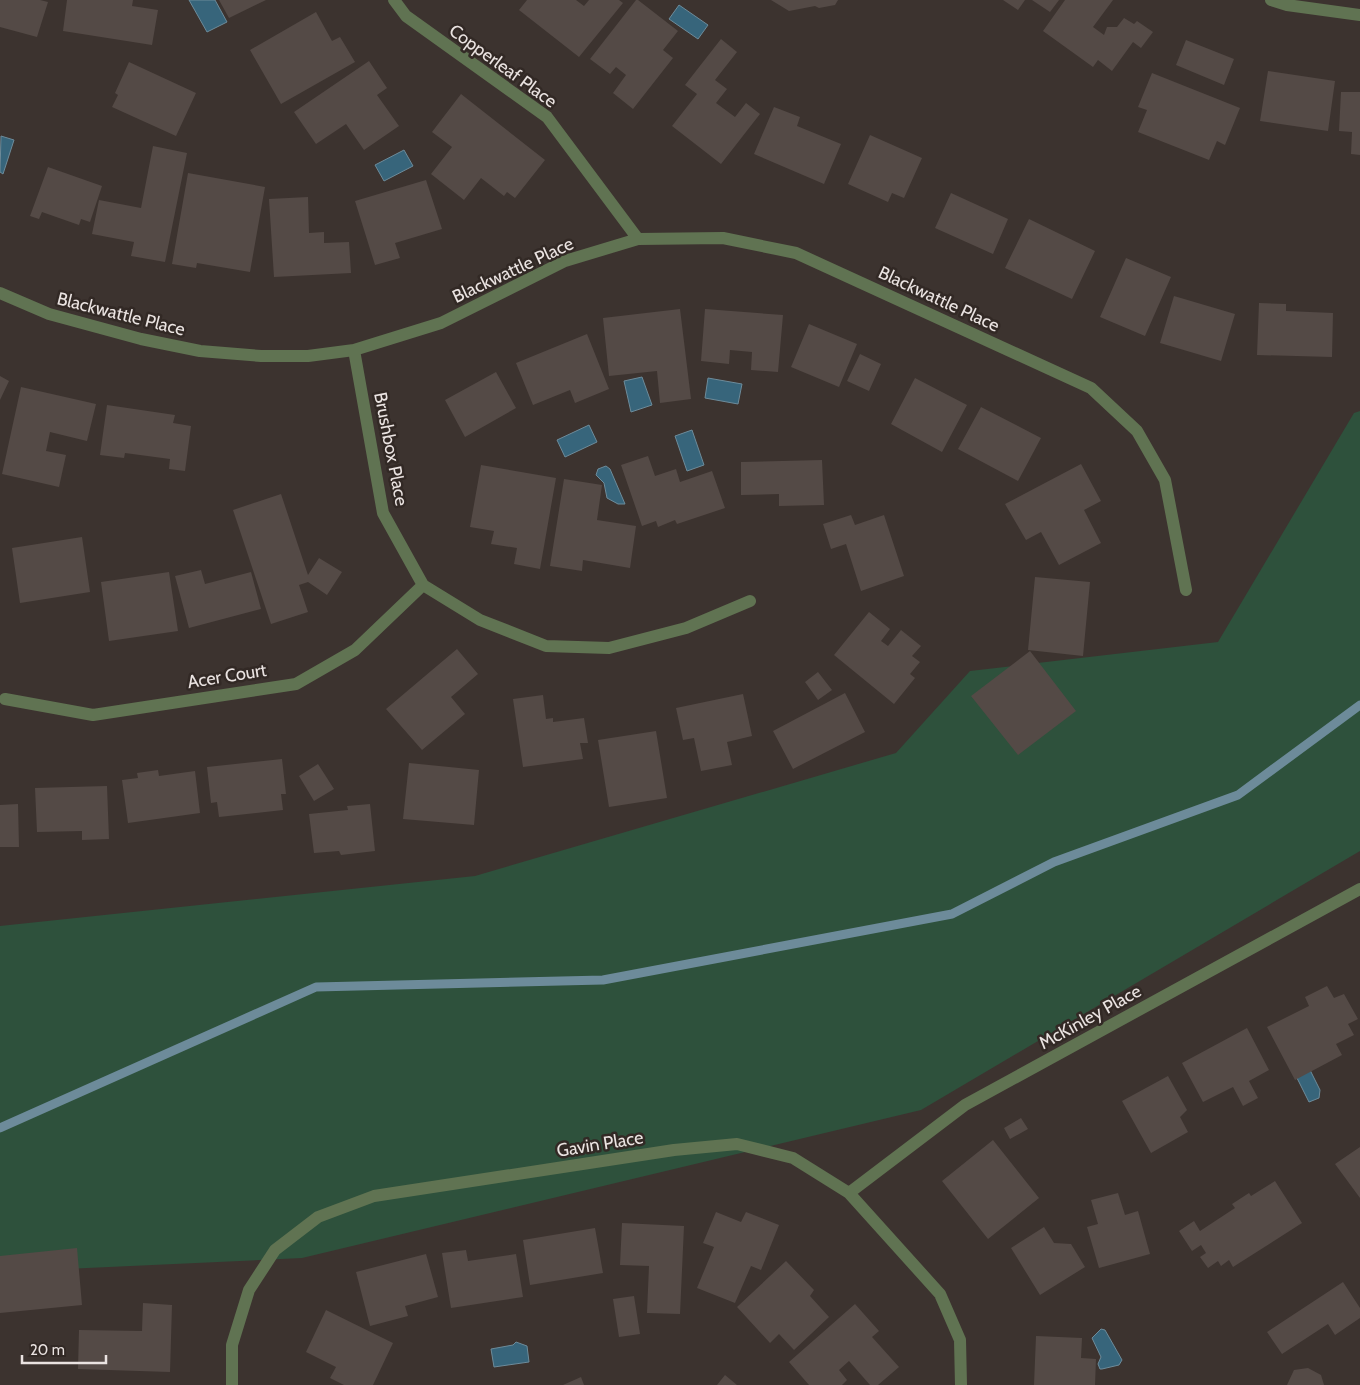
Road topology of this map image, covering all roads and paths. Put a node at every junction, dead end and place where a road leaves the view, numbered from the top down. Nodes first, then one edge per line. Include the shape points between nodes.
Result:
1 (394, 0) edge
2 (1271, 0) edge
3 (1360, 15) edge
4 (638, 239) junction
5 (0, 293) edge
6 (354, 350) junction
7 (423, 585) junction
8 (1186, 590) dead end
9 (750, 601) dead end
10 (5, 700) dead end
11 (1360, 889) edge
12 (849, 1194) junction
13 (232, 1385) edge
14 (961, 1385) edge

1 - 4 street, Copperleaf Place via 406,16 547,117
2 - 3 street
4 - 6 street, Blackwattle Place via 565,261 440,323
4 - 8 street, Blackwattle Place via 723,238 796,253 1091,388 1137,431 1165,480
5 - 6 street, Blackwattle Place via 49,314 200,351 298,356
6 - 7 street, Brushbox Place via 383,513
7 - 9 street, Brushbox Place via 480,620 546,646 610,648 686,628
7 - 10 street, Acer Court via 355,650 296,684 93,715
11 - 12 street, McKinley Place via 965,1105
12 - 13 street, Gavin Place via 793,1158 737,1144 674,1150 374,1196 318,1217 275,1250 249,1290 232,1345
12 - 14 street, Gavin Place via 940,1294 960,1340

